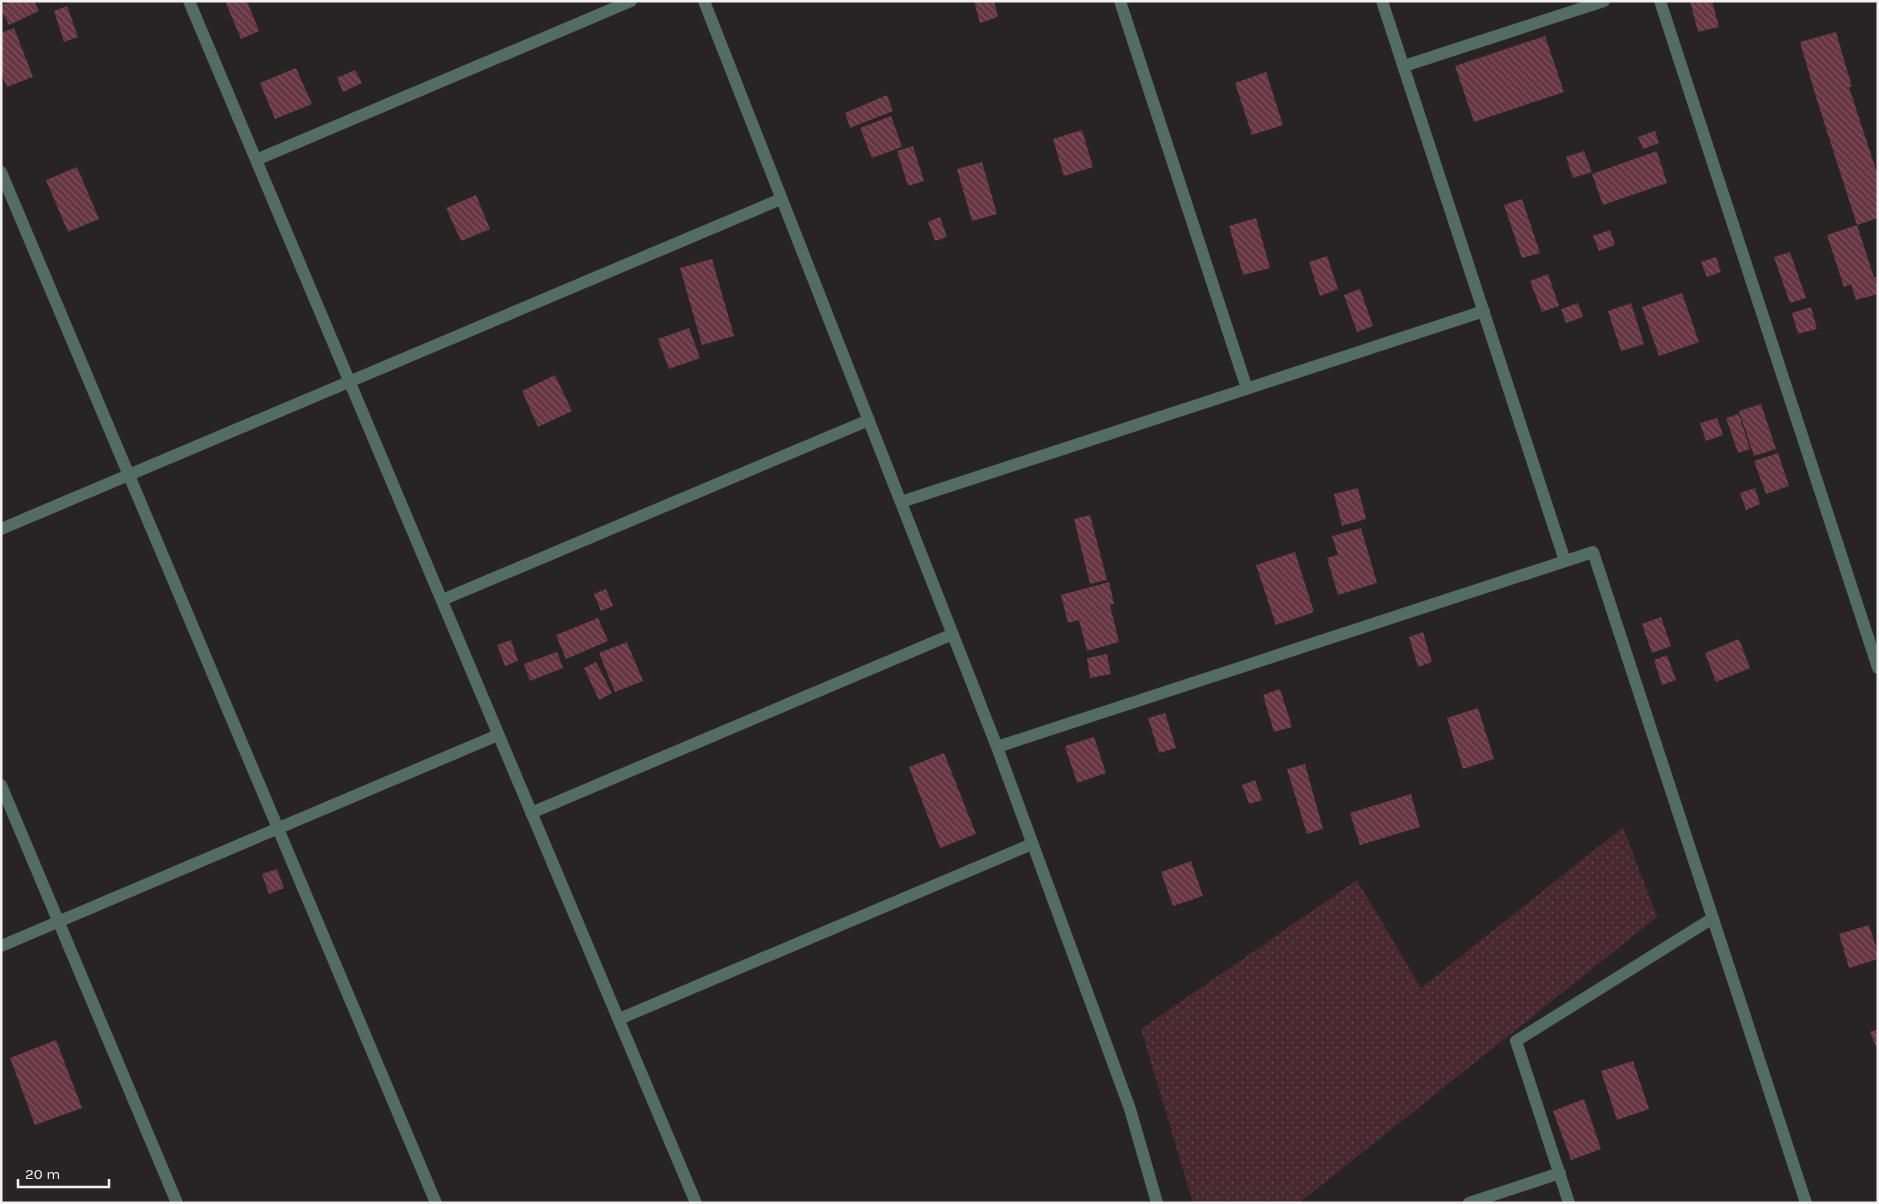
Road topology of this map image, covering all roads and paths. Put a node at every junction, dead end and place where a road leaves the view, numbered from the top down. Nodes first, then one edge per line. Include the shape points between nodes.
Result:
1 (189, 1) edge
2 (631, 1) edge
3 (704, 1) edge
4 (1120, 1) edge
5 (1382, 1) edge
6 (1604, 1) edge
7 (1660, 1) edge
8 (1404, 66) junction
9 (256, 160) junction
10 (1, 172) edge
11 (781, 199) junction
12 (1484, 312) junction
13 (349, 382) junction
14 (1247, 389) junction
15 (869, 420) junction
16 (129, 475) junction
17 (901, 502) junction
18 (1, 529) edge
19 (1566, 561) junction
20 (442, 600) junction
21 (953, 634) junction
22 (1878, 668) edge
23 (498, 735) junction
24 (997, 747) junction
25 (1, 786) edge
26 (531, 813) junction
27 (278, 828) junction
28 (1032, 844) junction
29 (1713, 918) junction
30 (58, 921) junction
31 (1, 946) edge
32 (619, 1019) junction
33 (1560, 1173) junction
34 (178, 1203) edge
35 (436, 1203) edge
36 (696, 1203) edge
37 (1157, 1203) edge
38 (1469, 1203) edge
39 (1569, 1203) edge
40 (1806, 1203) edge

1 - 9 street
2 - 9 street
3 - 11 street
4 - 14 street
5 - 8 street
6 - 8 street
7 - 22 street
8 - 12 street
9 - 13 street
10 - 16 street
11 - 13 street
11 - 15 street
12 - 14 street
12 - 19 street
13 - 16 street
13 - 20 street
14 - 17 street
15 - 17 street
15 - 20 street
16 - 18 street
16 - 27 street
17 - 21 street
19 - 24 street
19 - 29 street via 1593,552
20 - 23 street
21 - 24 street
21 - 26 street
23 - 26 street
23 - 27 street
24 - 28 street
25 - 30 street
26 - 32 street
27 - 30 street
27 - 35 street
28 - 32 street
28 - 37 street via 1130,1109
29 - 33 street via 1516,1041
29 - 40 street
30 - 31 street
30 - 34 street
32 - 36 street
33 - 38 street
33 - 39 street

